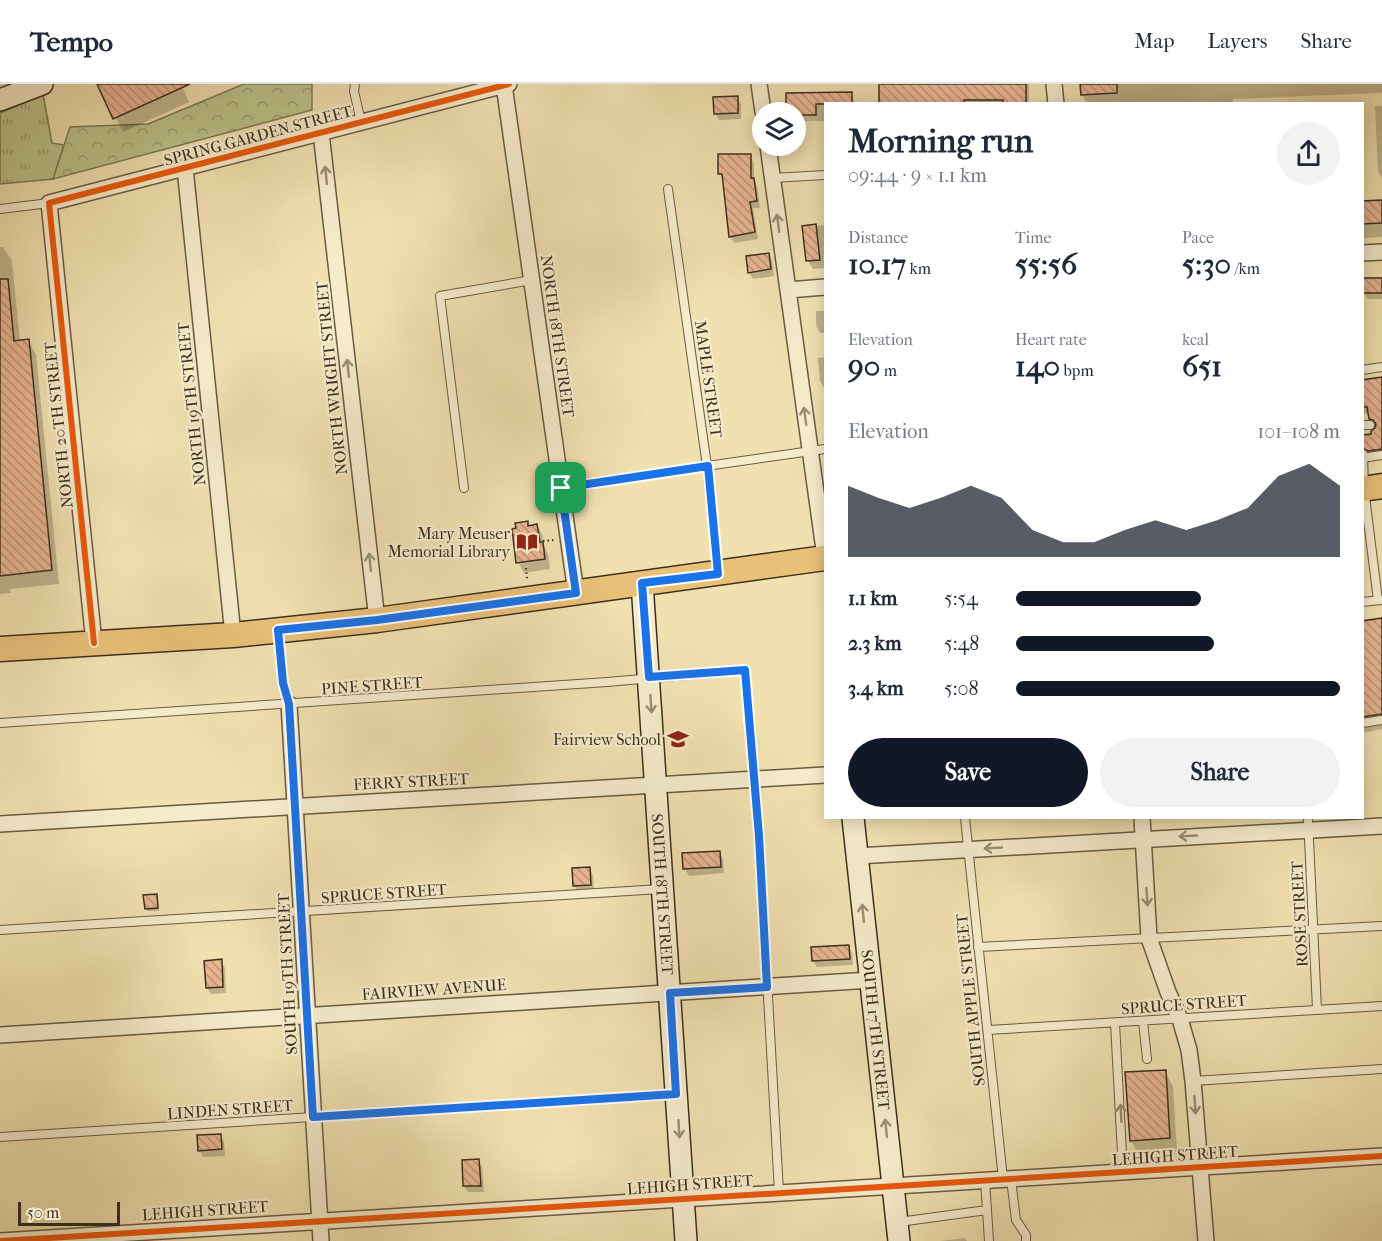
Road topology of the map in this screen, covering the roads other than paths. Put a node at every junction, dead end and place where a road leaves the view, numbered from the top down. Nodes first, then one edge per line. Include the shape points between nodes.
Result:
1 (42, 84) edge
2 (355, 84) edge
3 (506, 84) edge
4 (759, 84) edge
5 (1053, 84) edge
6 (0, 100) edge
7 (762, 102) edge
8 (1056, 102) edge
9 (362, 122) junction
10 (321, 133) junction
11 (769, 156) edge
12 (185, 168) junction
13 (824, 175) edge
14 (772, 178) junction
15 (668, 189) dead end
16 (49, 203) junction
17 (0, 209) edge
18 (1382, 252) edge
19 (1364, 253) edge
20 (532, 280) junction
21 (824, 287) edge
22 (788, 290) junction
23 (1382, 367) edge
24 (1364, 370) edge
25 (818, 450) edge
26 (1381, 454) edge
27 (1364, 457) edge
28 (708, 466) junction
29 (1364, 466) edge
30 (464, 488) dead end
31 (561, 488) junction
32 (1369, 488) edge
33 (824, 543) edge
34 (824, 558) edge
35 (718, 574) junction
36 (642, 583) junction
37 (576, 593) junction
38 (1380, 600) edge
39 (1364, 602) edge
40 (377, 620) junction
41 (233, 635) junction
42 (94, 643) junction
43 (0, 649) edge
44 (649, 677) junction
45 (289, 704) junction
46 (1382, 720) edge
47 (0, 723) edge
48 (1364, 723) edge
49 (824, 775) edge
50 (754, 779) junction
51 (656, 784) junction
52 (295, 806) junction
53 (853, 819) edge
54 (965, 819) edge
55 (1142, 819) edge
56 (0, 824) edge
57 (1309, 824) edge
58 (1382, 826) edge
59 (1143, 839) junction
60 (968, 849) junction
61 (857, 856) junction
62 (663, 889) junction
63 (301, 912) junction
64 (1382, 926) edge
65 (1314, 929) junction
66 (0, 930) edge
67 (1149, 938) junction
68 (978, 947) junction
69 (871, 980) junction
70 (767, 987) junction
71 (670, 993) junction
72 (1382, 1006) edge
73 (1317, 1009) junction
74 (308, 1016) junction
75 (1180, 1019) junction
76 (1143, 1021) junction
77 (1114, 1023) junction
78 (988, 1030) junction
79 (0, 1035) edge
80 (1147, 1059) dead end
81 (1382, 1069) edge
82 (1193, 1081) junction
83 (676, 1094) junction
84 (313, 1117) junction
85 (0, 1137) edge
86 (1382, 1156) edge
87 (1199, 1167) junction
88 (1123, 1172) junction
89 (1007, 1179) junction
90 (985, 1180) junction
91 (893, 1186) junction
92 (780, 1192) junction
93 (683, 1198) junction
94 (987, 1210) junction
95 (320, 1222) junction
96 (898, 1231) edge
97 (115, 1237) edge
98 (0, 1241) edge
99 (321, 1241) edge
100 (686, 1241) edge
101 (989, 1241) edge
102 (1026, 1241) edge
103 (1206, 1241) edge

1 - 6 street
2 - 9 lane
3 - 9 street, SPRING GARDEN STREET
3 - 20 street, NORTH 18TH STREET
4 - 7 street
5 - 8 street
9 - 10 street, SPRING GARDEN STREET
10 - 12 street, SPRING GARDEN STREET
40 -> 10 street, NORTH WRIGHT STREET
11 - 14 street
12 - 16 street, SPRING GARDEN STREET
12 - 41 street, NORTH 19TH STREET
13 - 14 lane
22 -> 14 street
15 - 28 lane, MAPLE STREET
16 - 17 lane
16 - 42 street, NORTH 20TH STREET
18 - 19 street
20 - 30 lane via 440,296
20 - 31 street, NORTH 18TH STREET
21 - 22 street
25 -> 22 street
23 - 24 lane
25 - 28 lane
25 - 33 street
26 - 27 lane
28 - 31 lane
28 - 35 lane, MAPLE STREET
29 - 32 lane
31 - 37 street, NORTH 18TH STREET
32 - 38 lane
34 - 35 main road
35 - 36 main road
36 - 37 main road
36 - 44 street, SOUTH 18TH STREET
37 - 40 main road
38 - 39 lane
40 - 41 main road
41 - 42 main road
42 - 43 main road
44 - 45 lane, PINE STREET
44 - 50 lane, PINE STREET via 745,670
44 -> 51 street, SOUTH 18TH STREET
45 - 47 lane, PINE STREET
45 - 52 street, SOUTH 19TH STREET
46 - 48 lane
49 - 50 street, FERRY STREET
50 - 51 street, FERRY STREET
50 - 70 lane
51 - 52 street, FERRY STREET
51 - 62 street, SOUTH 18TH STREET
52 - 56 street, FERRY STREET
52 - 63 street, SOUTH 19TH STREET
53 - 61 street, SOUTH 17TH STREET
54 - 60 lane, SOUTH APPLE STREET
55 - 59 street
57 - 58 street
57 -> 59 street
57 - 65 lane, ROSE STREET
59 -> 60 street
59 -> 67 street
60 - 61 street
60 - 68 lane, SOUTH APPLE STREET
69 -> 61 street, SOUTH 17TH STREET
62 - 63 lane, SPRUCE STREET
62 - 71 street, SOUTH 18TH STREET
63 - 66 lane, SPRUCE STREET
63 - 74 street, SOUTH 19TH STREET
64 - 65 lane
65 - 67 lane
65 - 73 lane, ROSE STREET
67 - 68 lane
67 - 75 street
68 - 78 lane, SOUTH APPLE STREET
69 - 70 street, FAIRVIEW AVENUE
91 -> 69 street, SOUTH 17TH STREET
70 - 71 street, FAIRVIEW AVENUE
70 - 92 lane
71 - 74 street, FAIRVIEW AVENUE
71 - 83 street, SOUTH 18TH STREET
72 - 73 lane, SPRUCE STREET
73 - 75 lane, SPRUCE STREET
74 - 79 street, FAIRVIEW AVENUE
74 - 84 street, SOUTH 19TH STREET
75 - 76 lane, SPRUCE STREET
75 - 82 street
76 - 77 lane, SPRUCE STREET
76 - 80 lane
77 - 78 lane, SPRUCE STREET
88 -> 77 lane
78 - 89 lane, SOUTH APPLE STREET
81 - 82 lane
82 -> 87 street
83 - 84 lane, LINDEN STREET
83 -> 93 street, SOUTH 18TH STREET
84 - 85 lane, LINDEN STREET
84 - 95 street, SOUTH 19TH STREET
86 - 87 street, LEHIGH STREET
87 - 88 street, LEHIGH STREET
87 - 103 street
88 - 89 street, LEHIGH STREET
89 - 90 street, LEHIGH STREET
89 - 102 lane, SOUTH APPLE STREET via 1016,1220
90 - 91 street, LEHIGH STREET
90 - 94 lane
91 - 92 street, LEHIGH STREET
91 - 96 street, SOUTH 17TH STREET
92 - 93 street, LEHIGH STREET
93 - 95 street, LEHIGH STREET
93 - 100 street, SOUTH 18TH STREET
94 - 96 lane
94 - 101 lane
95 - 97 street, LEHIGH STREET
95 - 99 street, SOUTH 19TH STREET
97 - 98 street, LEHIGH STREET

